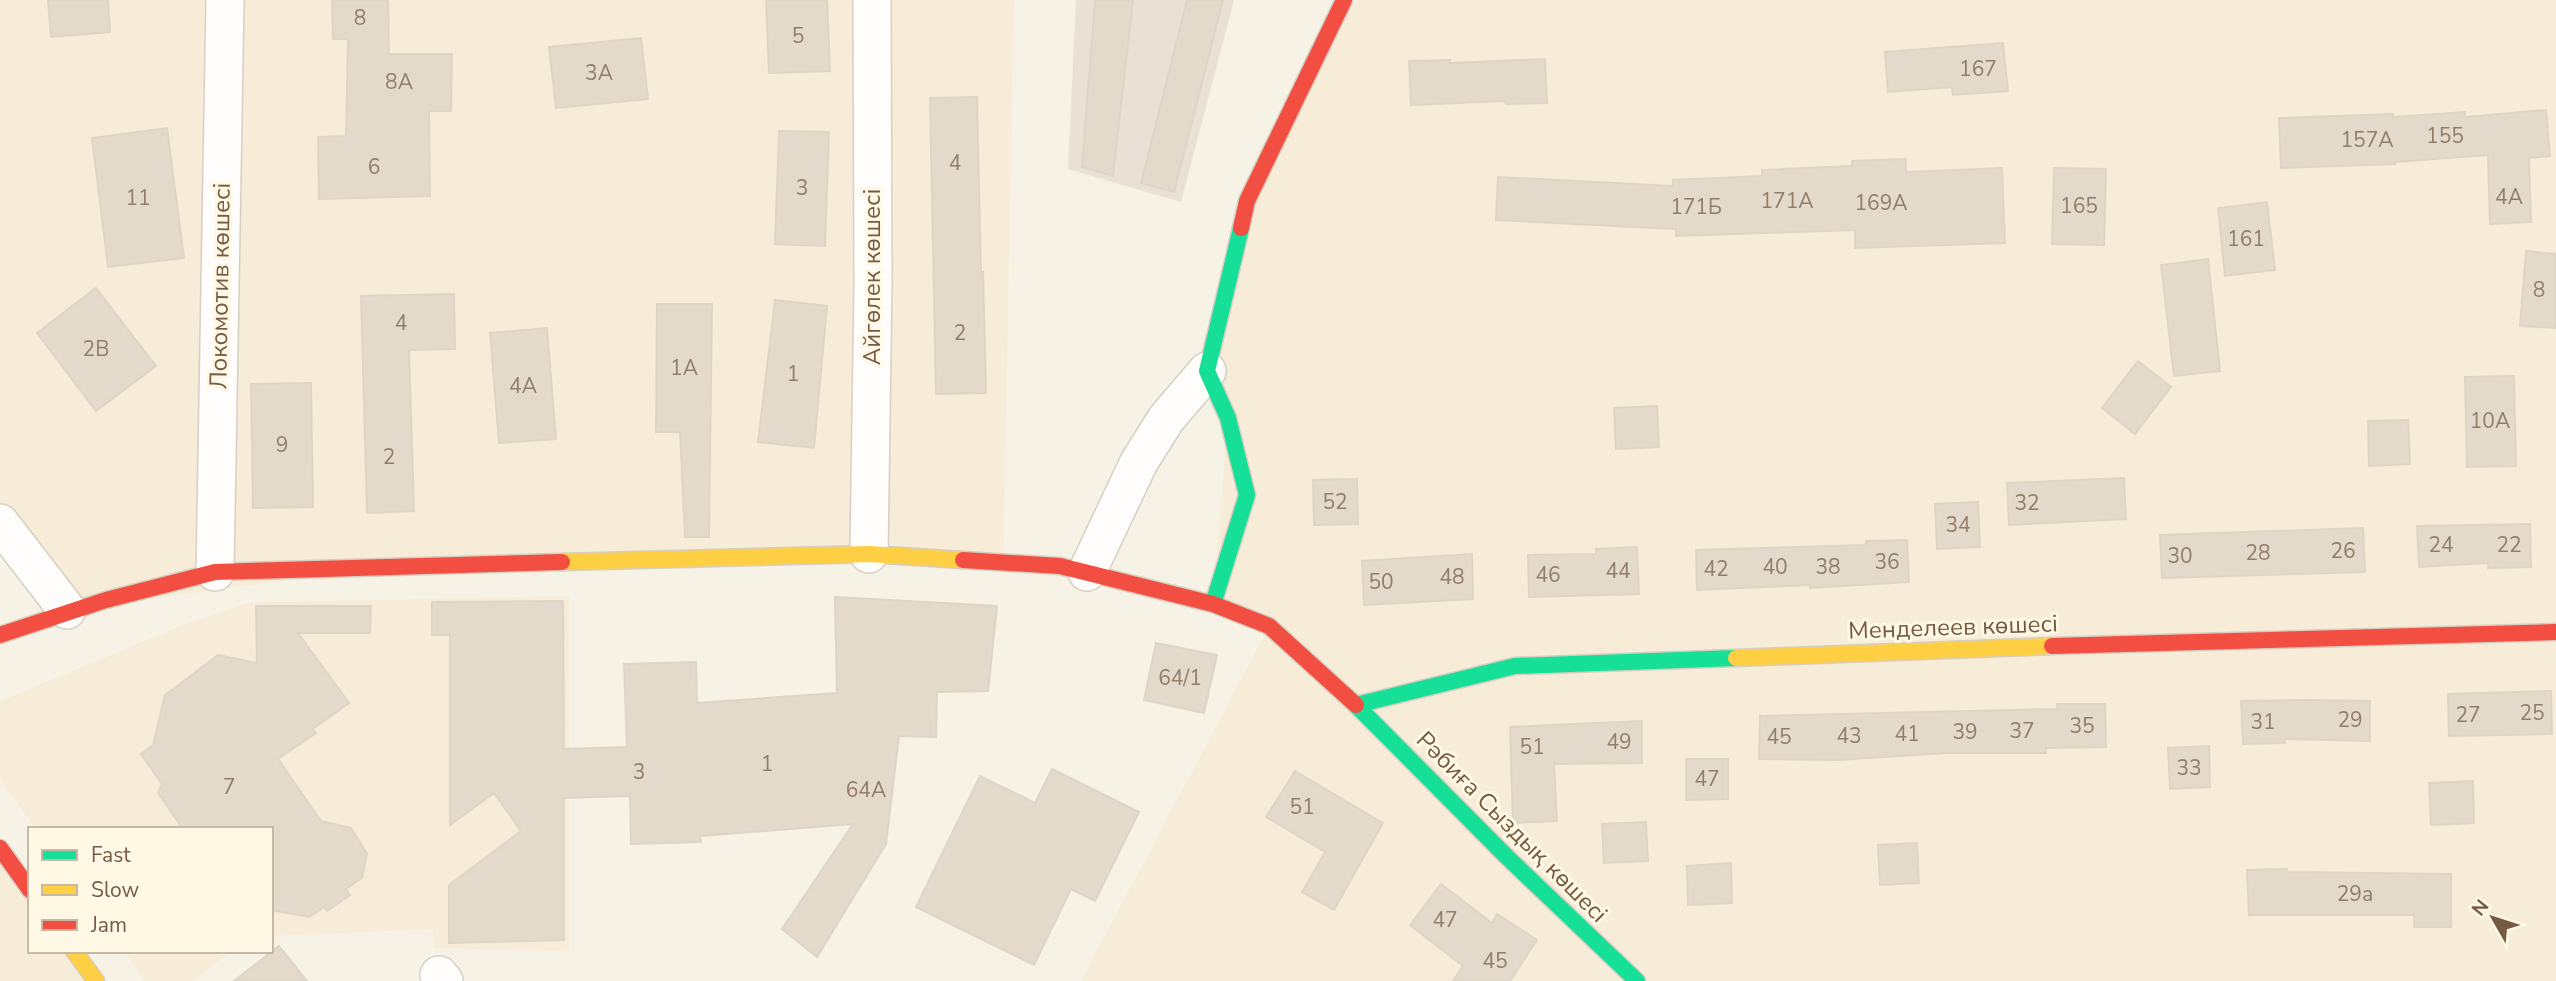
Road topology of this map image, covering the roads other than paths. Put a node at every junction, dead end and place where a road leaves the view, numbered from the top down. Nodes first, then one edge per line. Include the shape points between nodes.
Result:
1 (225, 0) edge
2 (872, 0) edge
3 (1344, 0) edge
4 (1207, 371) junction
5 (0, 523) edge
6 (869, 554) junction
7 (215, 572) junction
8 (1087, 572) junction
9 (1213, 604) junction
10 (67, 610) junction
11 (2556, 632) edge
12 (0, 635) edge
13 (1356, 705) junction
14 (0, 848) edge
15 (28, 887) edge
16 (75, 953) edge
17 (96, 981) edge
18 (1637, 981) edge

1 - 7 street, Локомотив көшесі
2 - 6 street, Айгөлек көшесі
3 - 4 street via 1247,201
4 - 8 street via 1166,419 1139,462
4 - 9 street via 1228,418 1247,495
5 - 10 street
6 - 7 street, Рәбиға Сыздық көшесі
6 - 8 street, Рәбиға Сыздық көшесі via 1060,566
7 - 10 street, Рәбиға Сыздық көшесі
8 - 9 street, Рәбиға Сыздық көшесі
9 - 13 street, Рәбиға Сыздық көшесі via 1269,626
10 - 12 street, Рәбиға Сыздық көшесі
11 - 13 street, Менделеев көшесі via 1515,666
13 - 18 street, Рәбиға Сыздық көшесі
14 - 15 street
16 - 17 street

